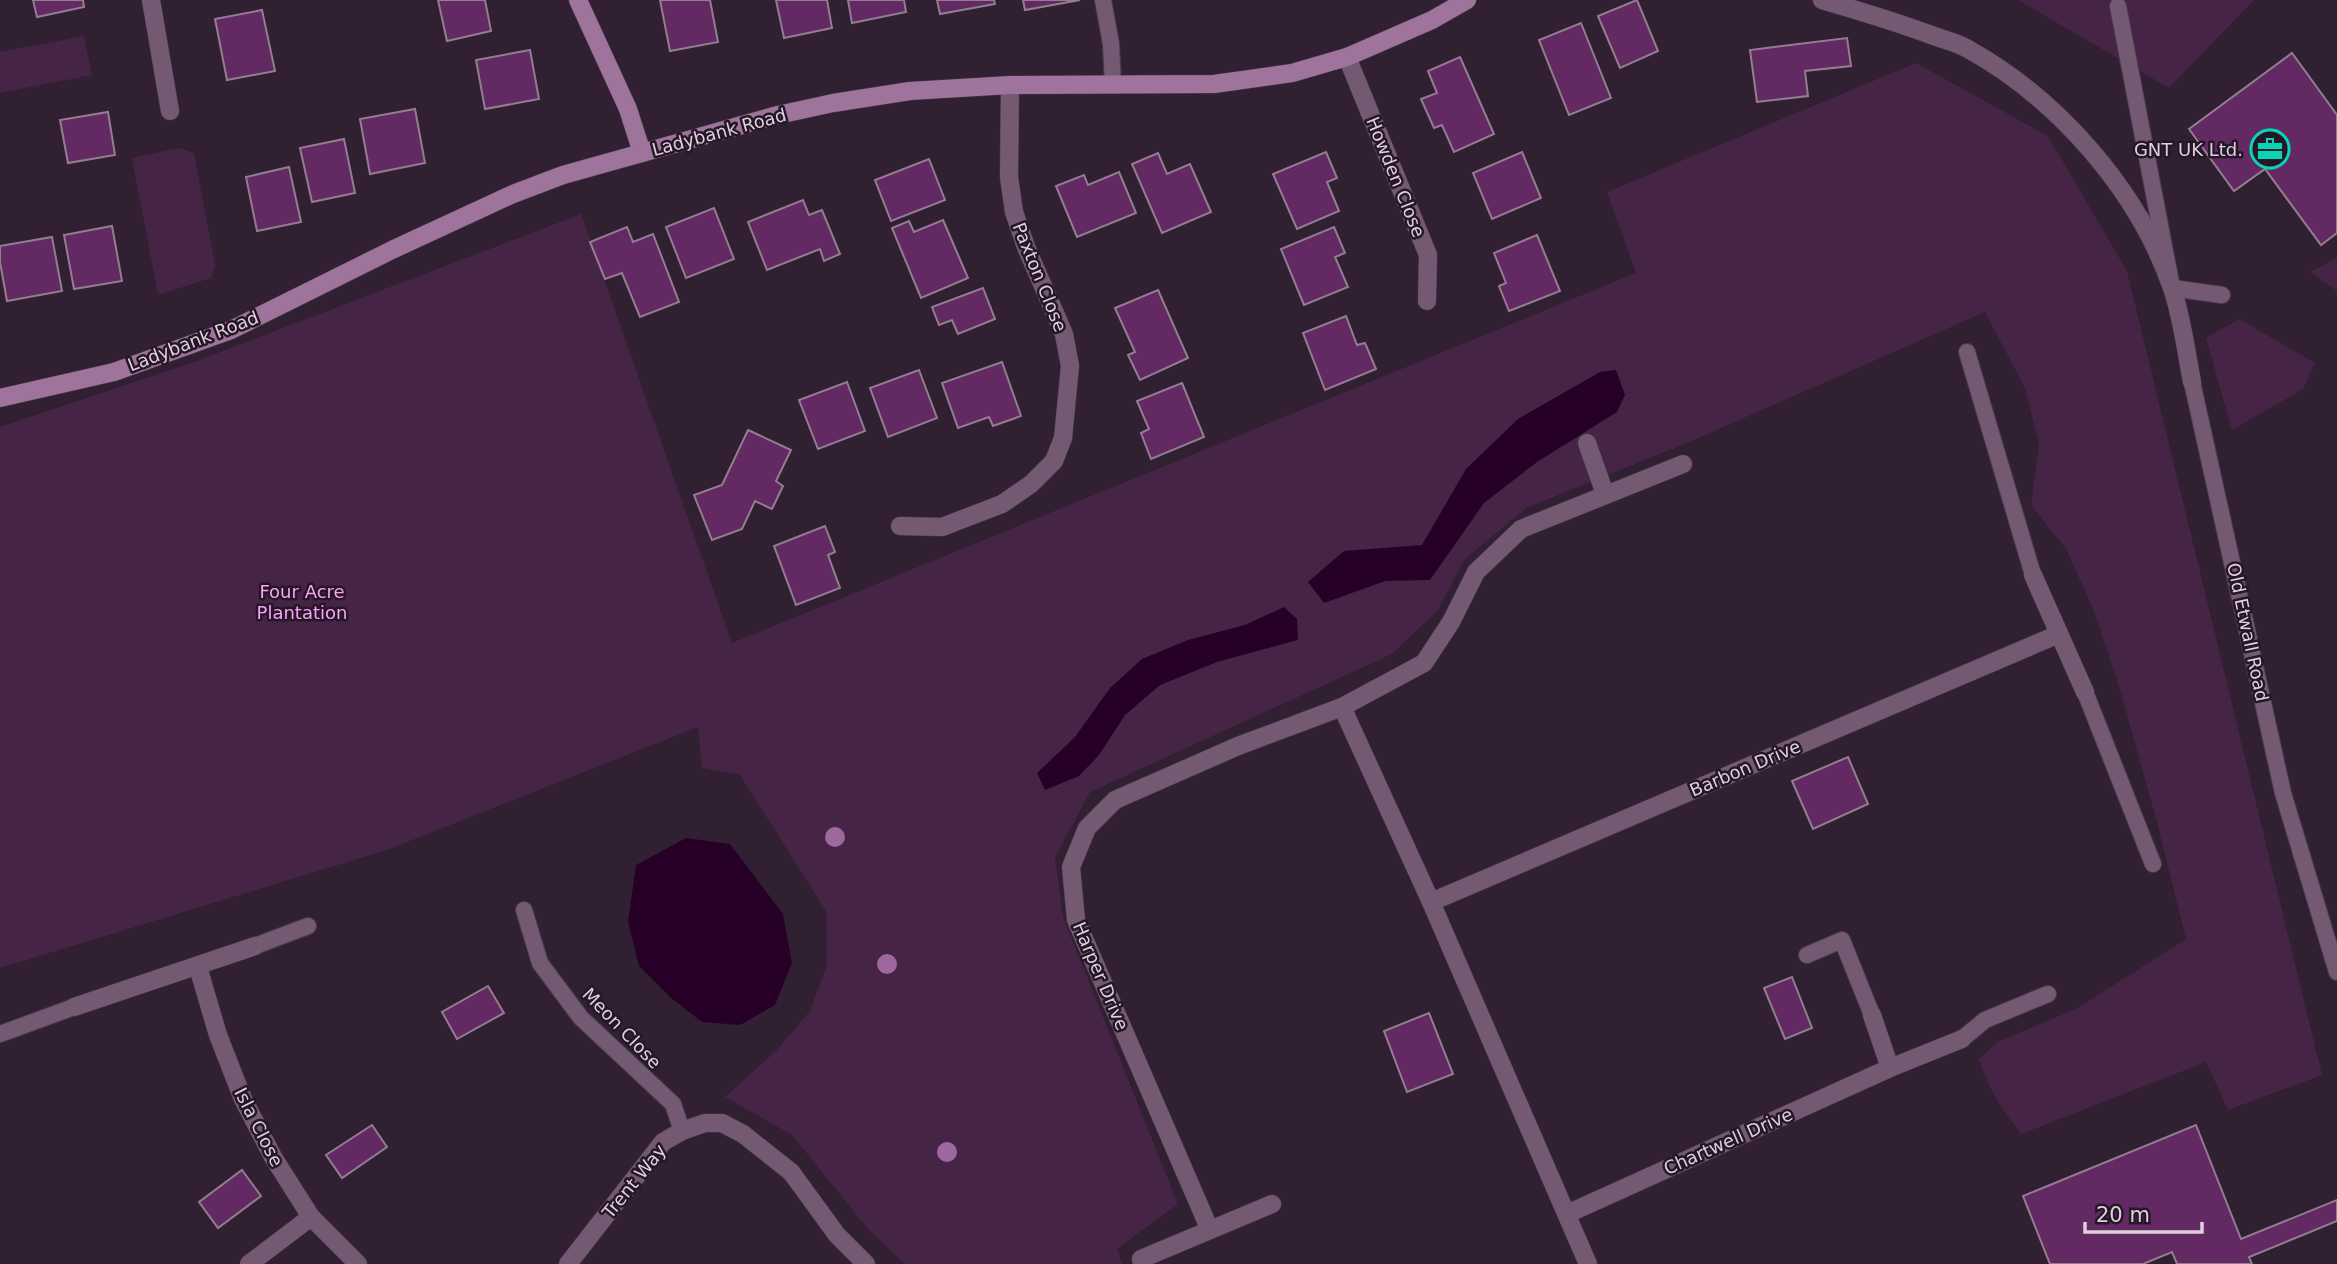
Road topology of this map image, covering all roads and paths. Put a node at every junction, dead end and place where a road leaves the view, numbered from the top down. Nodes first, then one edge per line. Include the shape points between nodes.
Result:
1 (151, 0) edge
2 (578, 0) edge
3 (1103, 0) edge
4 (1467, 0) edge
5 (1822, 0) edge
6 (2118, 6) dead end
7 (1347, 57) junction
8 (1010, 85) junction
9 (1113, 85) junction
10 (170, 111) dead end
11 (642, 153) junction
12 (2172, 288) junction
13 (2222, 295) dead end
14 (1427, 301) dead end
15 (1967, 352) dead end
16 (2192, 382) joint
17 (0, 398) edge
18 (1587, 443) dead end
19 (1683, 464) dead end
20 (1605, 494) junction
21 (900, 526) dead end
22 (2033, 575) joint
23 (2059, 634) junction
24 (2085, 692) joint
25 (1342, 707) junction
26 (2153, 864) dead end
27 (1431, 902) junction
28 (524, 910) dead end
29 (308, 926) dead end
30 (255, 946) joint
31 (1807, 955) dead end
32 (198, 967) junction
33 (2337, 972) edge
34 (2048, 994) dead end
35 (74, 1007) joint
36 (1872, 1015) joint
37 (0, 1034) edge
38 (1962, 1039) joint
39 (1890, 1068) junction
40 (681, 1131) junction
41 (1272, 1204) dead end
42 (1567, 1214) junction
43 (311, 1217) junction
44 (1209, 1228) junction
45 (1141, 1258) dead end
46 (249, 1264) edge
47 (358, 1264) edge
48 (568, 1264) edge
49 (866, 1264) edge
50 (1588, 1264) edge

1 - 10 street
2 - 11 street via 628,109
3 - 9 lane
4 - 7 street, Ladybank Road
5 - 12 street, Old Etwall Road via 1967,48 2027,87 2109,172 2146,231
6 - 12 lane, Old Etwall Road
7 - 9 street, Ladybank Road via 1292,73 1214,84
7 - 14 street, Howden Close via 1428,255
8 - 9 street, Ladybank Road
8 - 11 street, Ladybank Road via 910,91 833,103
8 - 21 street, Paxton Close via 1009,177 1014,212 1064,334 1070,366 1063,438 1054,461 1002,504 942,527
11 - 17 street, Ladybank Road via 513,194 231,330 114,372
12 - 13 lane
12 - 16 street, Old Etwall Road
15 - 22 lane
16 - 33 lane, Old Etwall Road via 2283,793
18 - 20 street
19 - 20 street, Harper Drive
20 - 25 street, Harper Drive via 1521,529 1476,572 1424,663
22 - 23 street
23 - 24 street
23 - 27 street, Barbon Drive
24 - 26 lane
25 - 27 street
25 - 44 street, Harper Drive via 1115,800 1087,828 1071,867 1076,920
27 - 42 street
28 - 40 lane, Meon Close via 540,962 581,1018 673,1104
29 - 30 lane
30 - 32 street
31 - 36 lane via 1842,940
32 - 35 street
32 - 43 street, Isla Close via 243,1099 272,1157
34 - 38 lane via 1985,1020
35 - 37 lane
36 - 39 street
38 - 39 street, Chartwell Drive
39 - 42 street, Chartwell Drive
40 - 48 street, Trent Way via 663,1142
40 - 49 street, Trent Way via 722,1123 743,1134 791,1171 837,1235
41 - 44 street
42 - 50 street
43 - 46 street
43 - 47 street, Isla Close
44 - 45 street

